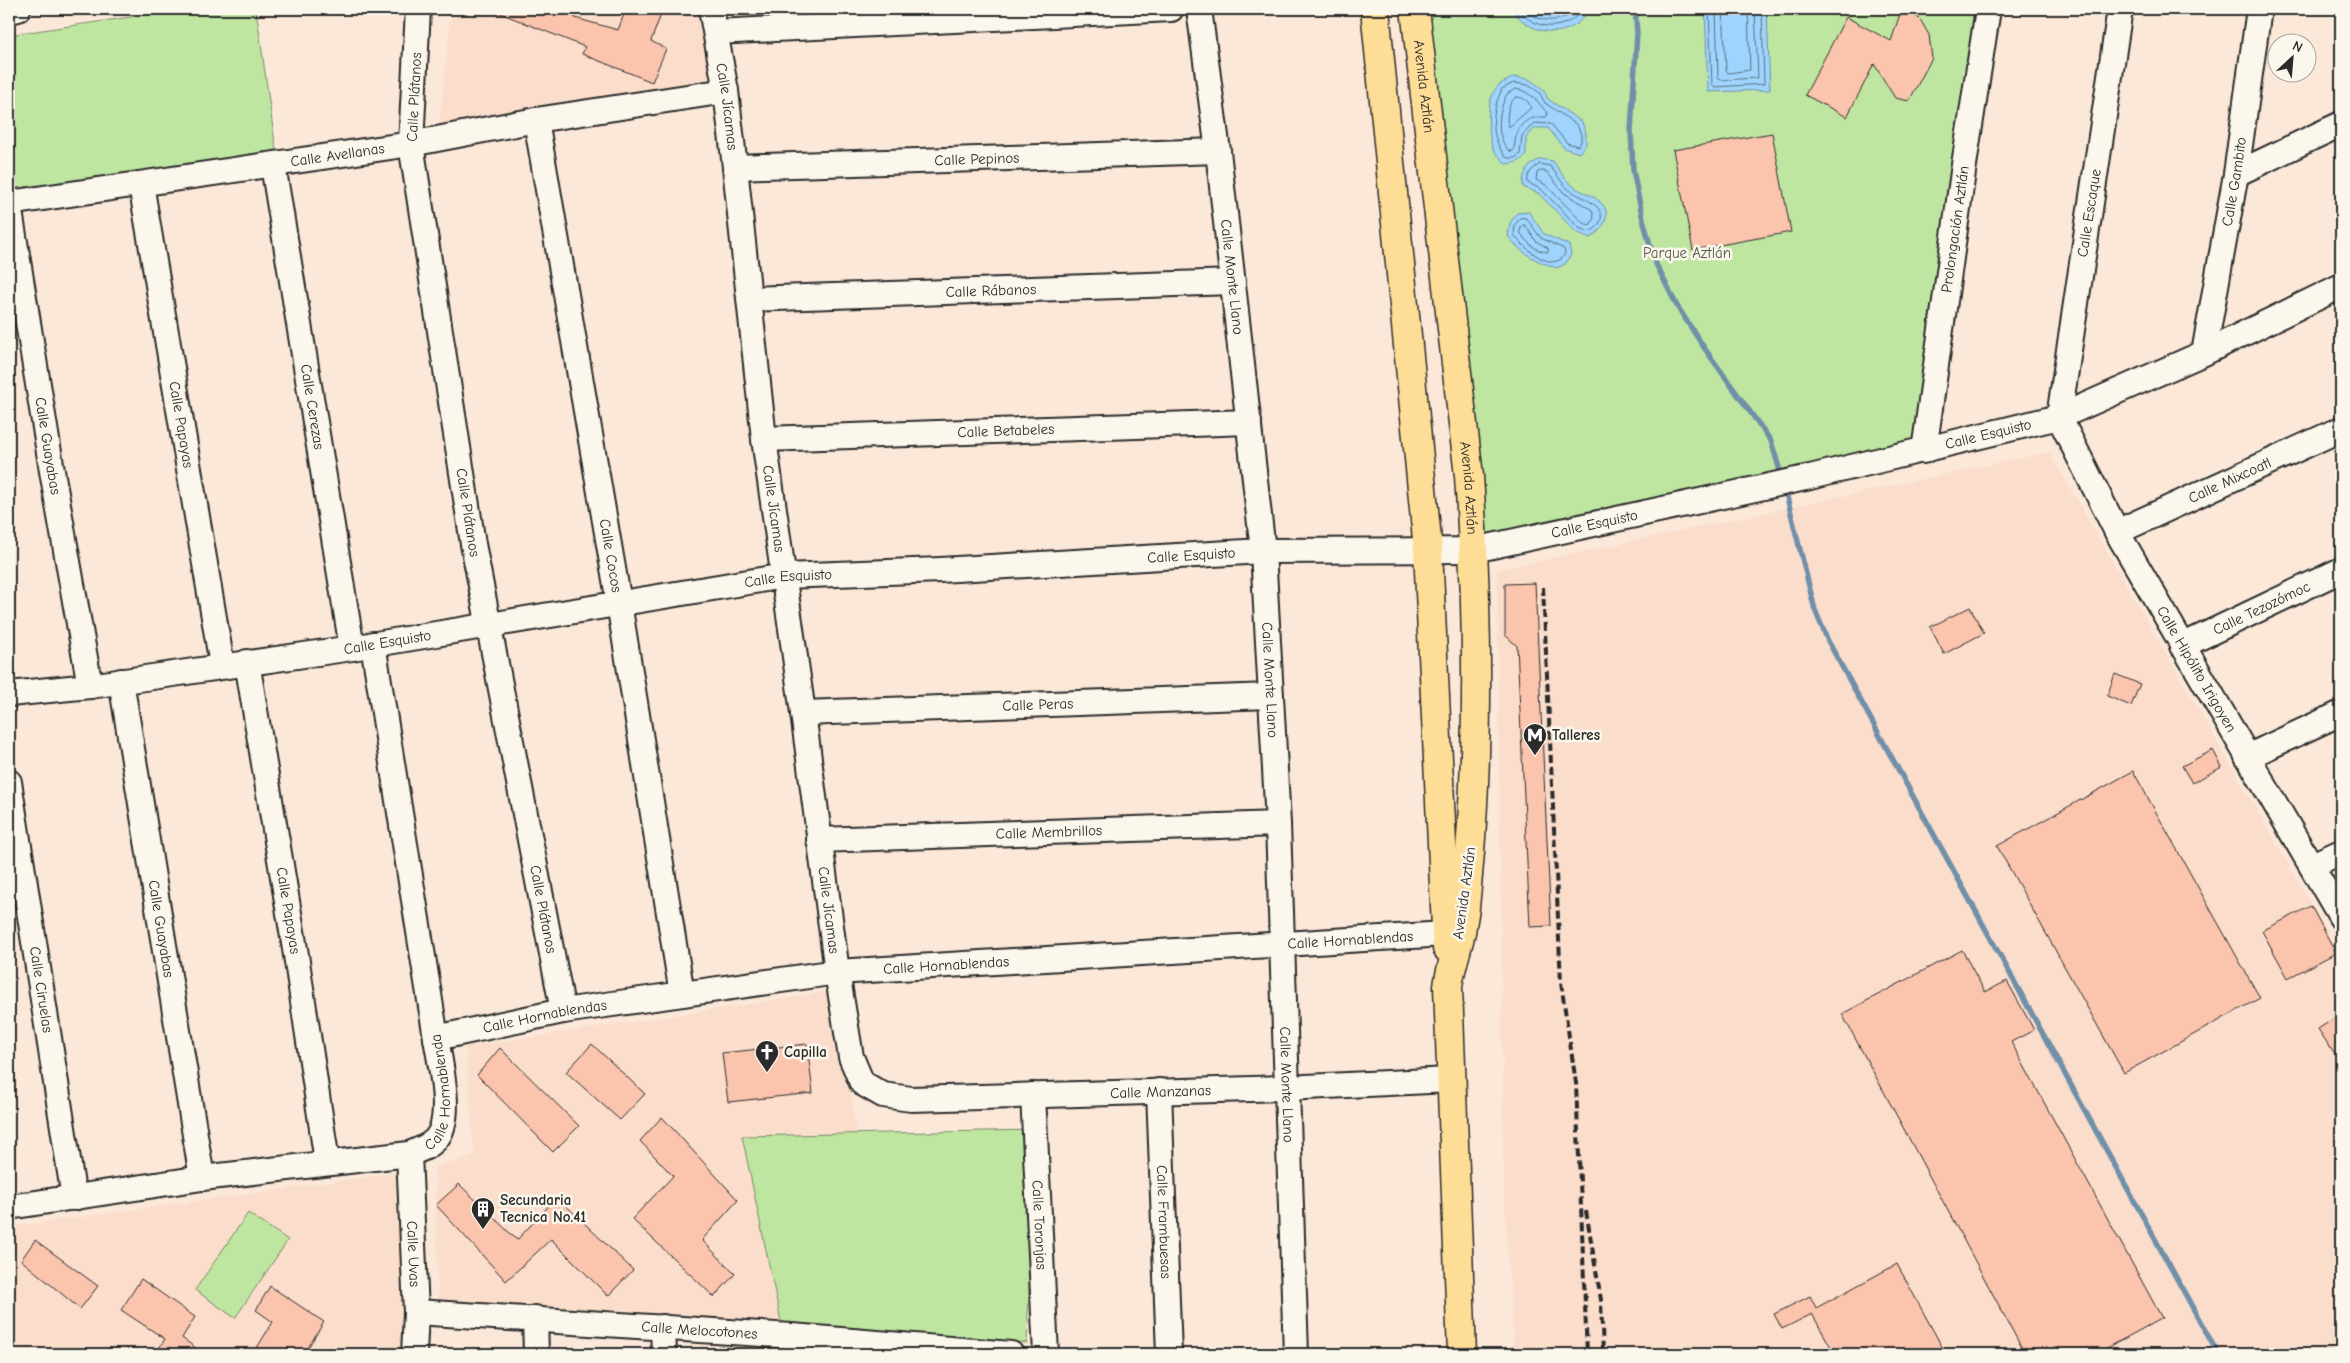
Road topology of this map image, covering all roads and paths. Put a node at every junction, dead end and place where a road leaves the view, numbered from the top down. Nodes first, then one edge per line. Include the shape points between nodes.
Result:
1 (18, 9) edge
2 (418, 9) edge
3 (711, 9) edge
4 (1171, 9) edge
5 (1199, 9) edge
6 (1375, 9) edge
7 (1415, 9) edge
8 (1988, 9) edge
9 (2120, 9) edge
10 (9, 11) edge
11 (2264, 12) edge
12 (716, 32) junction
13 (726, 91) junction
14 (536, 120) junction
15 (2341, 124) edge
16 (411, 144) junction
17 (1218, 151) junction
18 (273, 165) junction
19 (735, 167) junction
20 (2236, 174) junction
21 (141, 184) junction
22 (9, 204) edge
23 (1234, 282) junction
24 (2341, 286) edge
25 (750, 299) junction
26 (2204, 353) junction
27 (2059, 417) junction
28 (1249, 422) junction
29 (2341, 428) edge
30 (764, 439) junction
31 (1924, 451) junction
32 (2117, 532) junction
33 (1450, 550) junction
34 (1263, 551) junction
35 (2341, 570) edge
36 (784, 576) junction
37 (620, 603) junction
38 (490, 625) junction
39 (362, 646) junction
40 (2182, 646) junction
41 (247, 662) junction
42 (222, 665) junction
43 (121, 681) junction
44 (90, 686) junction
45 (9, 694) edge
46 (1271, 696) junction
47 (2341, 712) edge
48 (804, 713) junction
49 (2247, 757) junction
50 (9, 782) edge
51 (1278, 824) junction
52 (819, 840) junction
53 (2341, 852) edge
54 (2312, 865) junction
55 (2341, 917) edge
56 (1453, 933) junction
57 (1282, 945) junction
58 (837, 972) junction
59 (682, 994) junction
60 (563, 1012) junction
61 (436, 1038) junction
62 (1450, 1080) junction
63 (1285, 1088) junction
64 (872, 1090) joint
65 (1158, 1091) junction
66 (1033, 1095) junction
67 (409, 1154) junction
68 (327, 1162) junction
69 (202, 1178) junction
70 (74, 1198) junction
71 (9, 1207) edge
72 (416, 1312) junction
73 (535, 1318) junction
74 (663, 1327) junction
75 (792, 1345) edge
76 (921, 1350) edge
77 (414, 1354) edge
78 (536, 1354) edge
79 (664, 1354) edge
80 (1011, 1354) edge
81 (1046, 1354) edge
82 (1169, 1354) edge
83 (1296, 1354) edge
84 (1462, 1354) edge

1 - 10 street
2 - 16 street, Calle Plátanos
3 - 12 street, Calle Jícamas
4 - 12 street
5 - 17 street, Calle Monte Llano
6 - 33 main road, Avenida Aztlán
7 - 33 main road, Avenida Aztlán via 1468,466
8 - 31 street, Prolongación Aztlán
9 - 27 street, Calle Escaque
11 - 20 street, Calle Gambito
12 - 13 street, Calle Jícamas
13 - 14 street, Calle Avellanas
13 - 19 street, Calle Jícamas
14 - 16 street, Calle Avellanas
14 - 37 street, Calle Cocos
15 - 20 street
16 - 18 street, Calle Avellanas
16 - 38 street, Calle Plátanos via 473,544
17 - 19 street, Calle Pepinos
17 - 23 street, Calle Monte Llano
18 - 21 street, Calle Avellanas
18 - 39 street, Calle Cerezas
19 - 25 street, Calle Jícamas
20 - 26 street, Calle Gambito
21 - 22 street, Calle Avellanas
21 - 42 street, Calle Papayas
22 - 44 street, Calle Guayabas
23 - 25 street, Calle Rábanos
23 - 28 street, Calle Monte Llano
24 - 26 street, Calle Esquisto
25 - 30 street, Calle Jícamas
26 - 27 street, Calle Esquisto
27 - 31 street, Calle Esquisto
27 - 32 street, Calle Hipólito Irigoyen
28 - 30 street, Calle Betabeles
28 - 34 street, Calle Monte Llano
29 - 32 street, Calle Mixcoatl
30 - 36 street, Calle Jícamas
31 - 33 street, Calle Esquisto
32 - 40 street, Calle Hipólito Irigoyen
33 - 34 street, Calle Esquisto
33 - 56 main road, Avenida Aztlán
33 - 56 main road, Avenida Aztlán via 1474,793 1467,886
34 - 36 street, Calle Esquisto
34 - 46 street, Calle Monte Llano
35 - 40 street, Calle Tezozómoc
36 - 37 street, Calle Esquisto
36 - 48 street, Calle Jícamas
37 - 38 street, Calle Esquisto
37 - 59 street, Calle Cocos
38 - 39 street, Calle Esquisto
38 - 60 street, Calle Plátanos
39 - 41 street, Calle Esquisto
39 - 61 street, Calle Hornablenda
40 - 49 street, Calle Hipólito Irigoyen
41 - 42 street, Calle Esquisto
41 - 68 street, Calle Papayas
42 - 43 street, Calle Esquisto
43 - 44 street, Calle Esquisto
43 - 69 street, Calle Guayabas
44 - 45 street, Calle Esquisto
46 - 48 street, Calle Peras
46 - 51 street, Calle Monte Llano
47 - 49 street
48 - 52 street, Calle Jícamas
49 - 54 street, Calle Hipólito Irigoyen
50 - 70 street, Calle Ciruelas
51 - 52 street, Calle Membrillos
51 - 57 street, Calle Monte Llano
52 - 58 street, Calle Jícamas
53 - 54 street
54 - 55 street, Calle Hipólito Irigoyen
56 - 57 street, Calle Hornablendas
56 - 62 main road, Avenida Aztlán via 1448,987
57 - 58 street, Calle Hornablendas
57 - 63 street, Calle Monte Llano
58 - 59 street, Calle Hornablendas
58 - 64 street, Calle Jícamas via 851,1057 862,1083
59 - 60 street, Calle Hornablendas
60 - 61 street, Calle Hornablendas
61 - 67 street, Calle Hornablenda via 445,1102 442,1130 430,1144
62 - 63 street, Calle Manzanas
62 - 84 main road, Avenida Aztlán
63 - 65 street, Calle Manzanas
63 - 83 street, Calle Monte Llano
64 - 66 street, Calle Manzanas via 911,1099
65 - 66 street, Calle Manzanas
65 - 82 street, Calle Frambuesas
66 - 81 street, Calle Toronjas
67 - 68 street, Calle Hornablenda
67 - 72 street, Calle Uvas
68 - 69 street, Calle Hornablenda
69 - 70 street, Calle Hornablenda
70 - 71 street, Calle Hornablenda
72 - 73 street, Calle Melocotones
72 - 77 street, Calle Uvas
73 - 74 street, Calle Melocotones
73 - 78 street
74 - 75 street, Calle Melocotones
74 - 79 street
75 - 76 street, Calle Melocotones
76 - 80 street, Calle Melocotones

